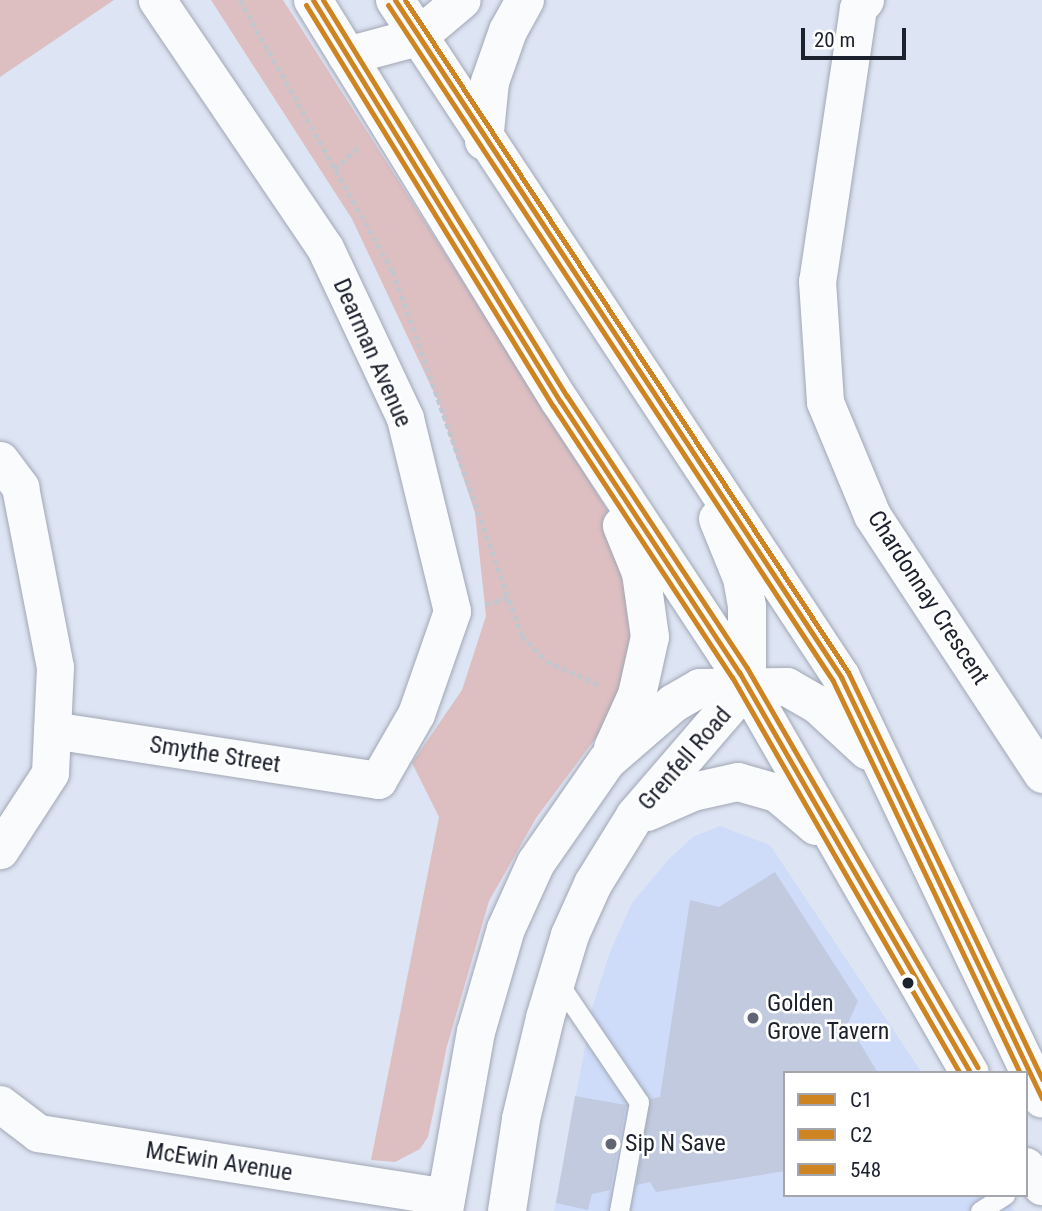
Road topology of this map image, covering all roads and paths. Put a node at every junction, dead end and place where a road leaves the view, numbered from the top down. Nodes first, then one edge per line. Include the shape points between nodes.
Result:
1 (157, 0) edge
2 (313, 0) edge
3 (381, 0) edge
4 (395, 0) edge
5 (462, 0) edge
6 (525, 0) edge
7 (865, 0) edge
8 (418, 37) junction
9 (347, 55) junction
10 (484, 141) junction
11 (360, 145) dead end
12 (335, 169) dead end
13 (658, 394) junction
14 (590, 446) junction
15 (0, 460) edge
16 (747, 686) junction
17 (52, 730) junction
18 (607, 761) junction
19 (880, 761) junction
20 (1042, 774) edge
21 (378, 780) joint
22 (635, 816) junction
23 (838, 844) junction
24 (0, 850) edge
25 (557, 981) junction
26 (969, 1071) edge
27 (1042, 1099) edge
28 (0, 1104) edge
29 (1002, 1197) edge
30 (445, 1204) edge
31 (507, 1211) edge
32 (620, 1211) edge
33 (980, 1211) edge

1 - 21 street, Dearman Avenue via 325,248 405,418 452,611 416,714
2 - 9 main road
3 - 9 main road
4 - 8 main road
5 - 8 main road
6 - 10 main road via 490,82
7 - 20 street, Chardonnay Crescent via 858,8 817,281 825,402 872,515
8 - 9 main road
8 - 10 main road
9 - 14 main road
10 - 13 main road
11 - 12 path
13 - 16 main road via 729,540 742,578 750,659
13 - 19 main road via 841,677
14 - 16 main road
14 - 18 main road via 641,573 650,637 637,695
15 - 17 street via 20,487 53,654
16 - 18 main road, Grenfell Road via 700,688 674,703
16 - 19 main road via 787,687 817,704
16 - 22 main road, Grenfell Road
16 - 23 main road
17 - 21 street, Smythe Street
17 - 24 street via 50,773
18 - 30 main road, Grenfell Road via 536,863 506,929 476,1032
19 - 27 main road
22 - 23 main road via 713,787 758,785 777,793
22 - 25 main road, Grenfell Road via 593,884
23 - 26 main road
25 - 31 main road, Grenfell Road via 521,1119
25 - 32 lane via 639,1102
28 - 30 street, McEwin Avenue via 38,1133
29 - 33 lane

